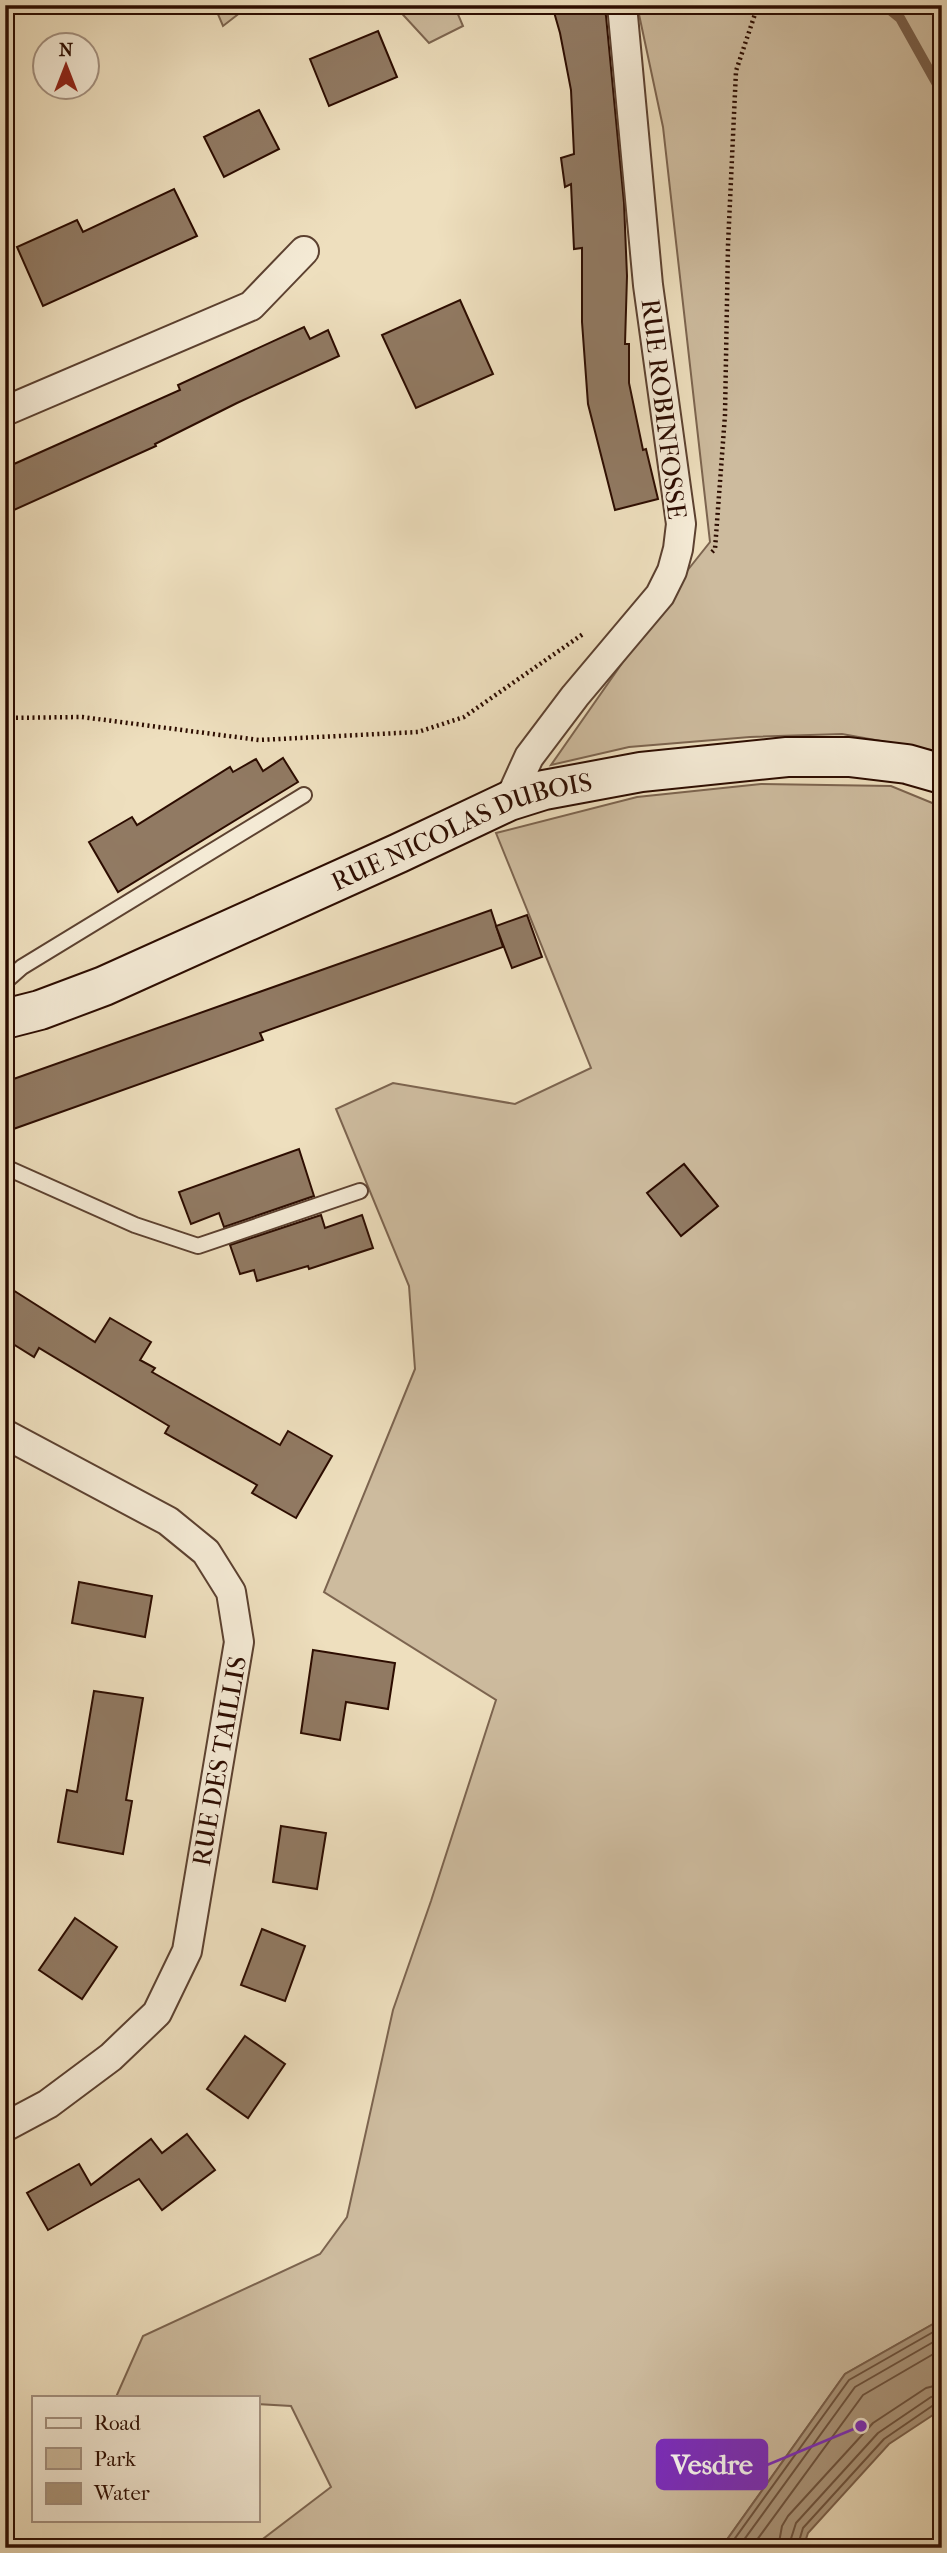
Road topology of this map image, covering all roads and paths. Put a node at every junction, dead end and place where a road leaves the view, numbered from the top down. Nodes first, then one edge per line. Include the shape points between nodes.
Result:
1 (622, 5) edge
2 (758, 5) edge
3 (304, 251) dead end
4 (5, 411) edge
5 (708, 557) dead end
6 (588, 631) dead end
7 (5, 718) edge
8 (942, 774) edge
9 (304, 795) dead end
10 (509, 801) junction
11 (5, 982) edge
12 (5, 1019) edge
13 (5, 1167) edge
14 (360, 1191) dead end
15 (5, 1434) edge
16 (5, 2127) edge

1 - 10 street, RUE ROBINFOSSE via 648,285 681,524 678,548 660,595 528,757
2 - 5 path via 736,71 726,415 715,548
3 - 4 street via 251,306
6 - 7 path via 464,718 418,732 259,740 82,718
8 - 10 street, RUE NICOLAS DUBOIS via 907,764 787,757 641,772
9 - 11 lane via 22,967
10 - 12 street, RUE NICOLAS DUBOIS via 104,986
13 - 14 lane via 135,1225 198,1246
15 - 16 street, RUE DES TAILLIS via 168,1521 206,1552 231,1592 239,1642 187,1951 157,2013 111,2057 48,2104

